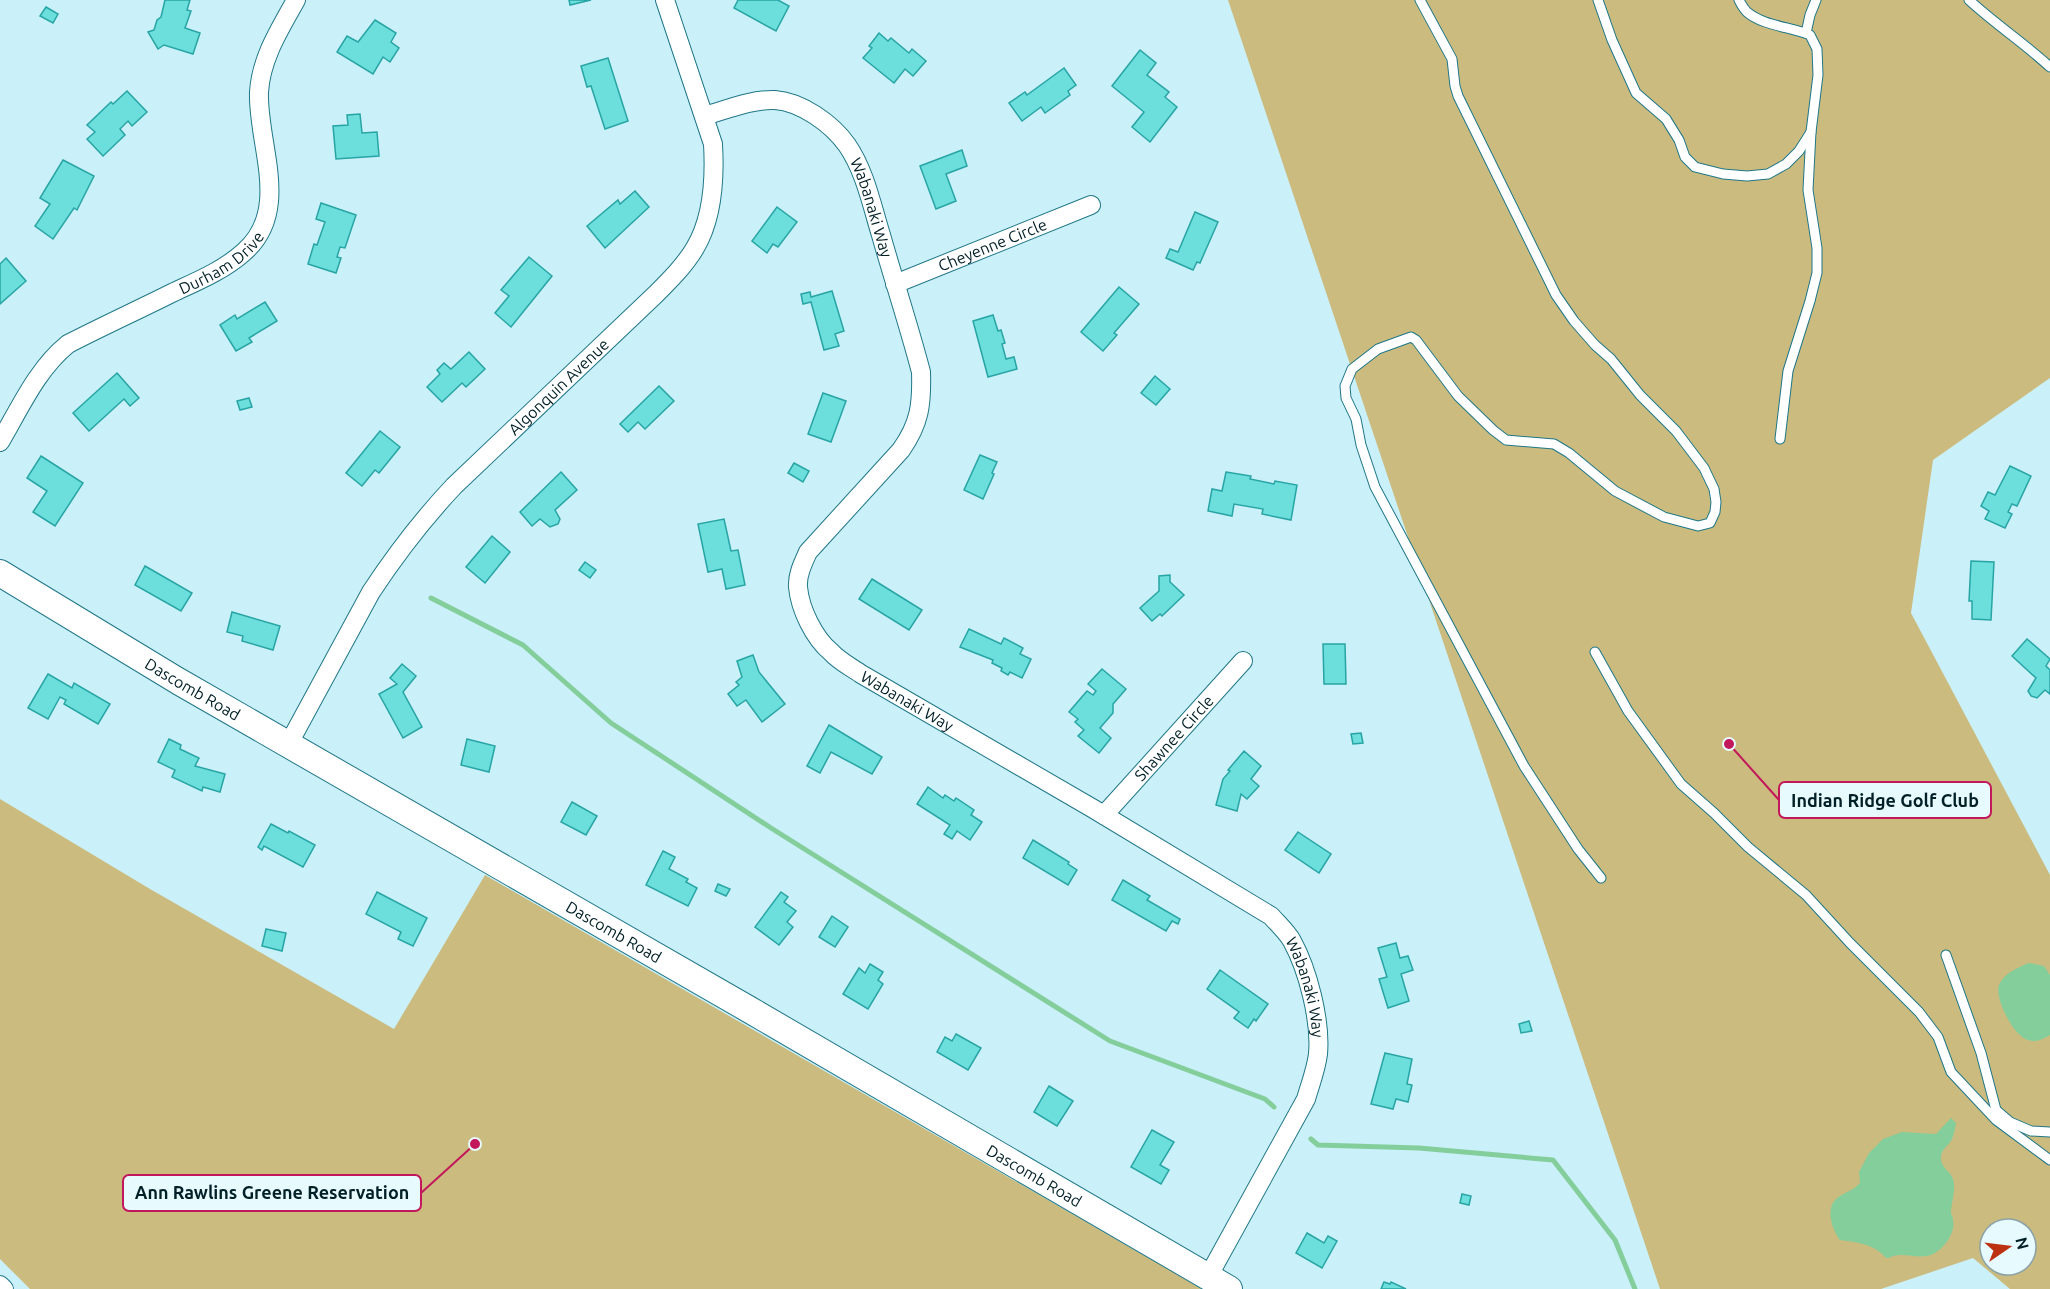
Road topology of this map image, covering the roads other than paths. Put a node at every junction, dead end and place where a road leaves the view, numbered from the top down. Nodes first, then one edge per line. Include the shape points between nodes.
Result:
1 (296, 0) edge
2 (665, 0) edge
3 (1420, 0) edge
4 (1598, 0) edge
5 (1739, 0) edge
6 (1816, 0) edge
7 (1969, 0) edge
8 (1806, 33) junction
9 (2050, 67) edge
10 (704, 116) junction
11 (1811, 132) junction
12 (1090, 205) dead end
13 (895, 284) junction
14 (1780, 439) dead end
15 (0, 442) edge
16 (0, 573) edge
17 (1595, 652) dead end
18 (1243, 661) dead end
19 (288, 745) junction
20 (1104, 814) junction
21 (1601, 878) dead end
22 (1946, 956) dead end
23 (2050, 1132) edge
24 (2050, 1160) edge
25 (1219, 1283) edge
26 (0, 1285) edge
27 (4, 1289) edge

1 - 15 street, Durham Drive via 268,53 259,92 270,188 267,219 261,231 246,250 222,268 55,354
2 - 10 street, Algonquin Avenue
3 - 21 lane via 1452,59 1458,96 1556,295 1595,345 1691,449 1714,489 1715,512 1710,523 1683,523 1615,492 1554,444 1506,440 1458,396 1411,337 1378,349 1352,369 1345,386 1375,487 1524,766
4 - 11 lane via 1636,93 1666,119 1685,157 1695,168 1747,176 1768,174 1786,164
5 - 8 lane via 1748,13
6 - 8 lane
7 - 9 lane
8 - 11 lane via 1817,49
10 - 13 street, Wabanaki Way via 757,101 776,100 797,106 834,130 848,146 863,178
10 - 19 street, Algonquin Avenue via 713,144 715,169 711,202 696,247 656,294 427,514 371,592
11 - 14 lane via 1808,190 1817,273 1788,370
12 - 13 street, Cheyenne Circle
13 - 20 street, Wabanaki Way via 921,372 918,422 901,450 808,552 798,586 803,607 814,632 830,652 853,668
16 - 19 main road, Dascomb Road
17 - 24 lane via 1628,711 1681,784 1806,895 1920,1012 1938,1037 1951,1072 1996,1120
18 - 20 street, Shawnee Circle
19 - 25 main road, Dascomb Road
20 - 25 street, Wabanaki Way via 1271,916 1292,939 1313,1002 1318,1052 1306,1100
22 - 23 lane via 1981,1053 1995,1110 2031,1131
26 - 27 street

